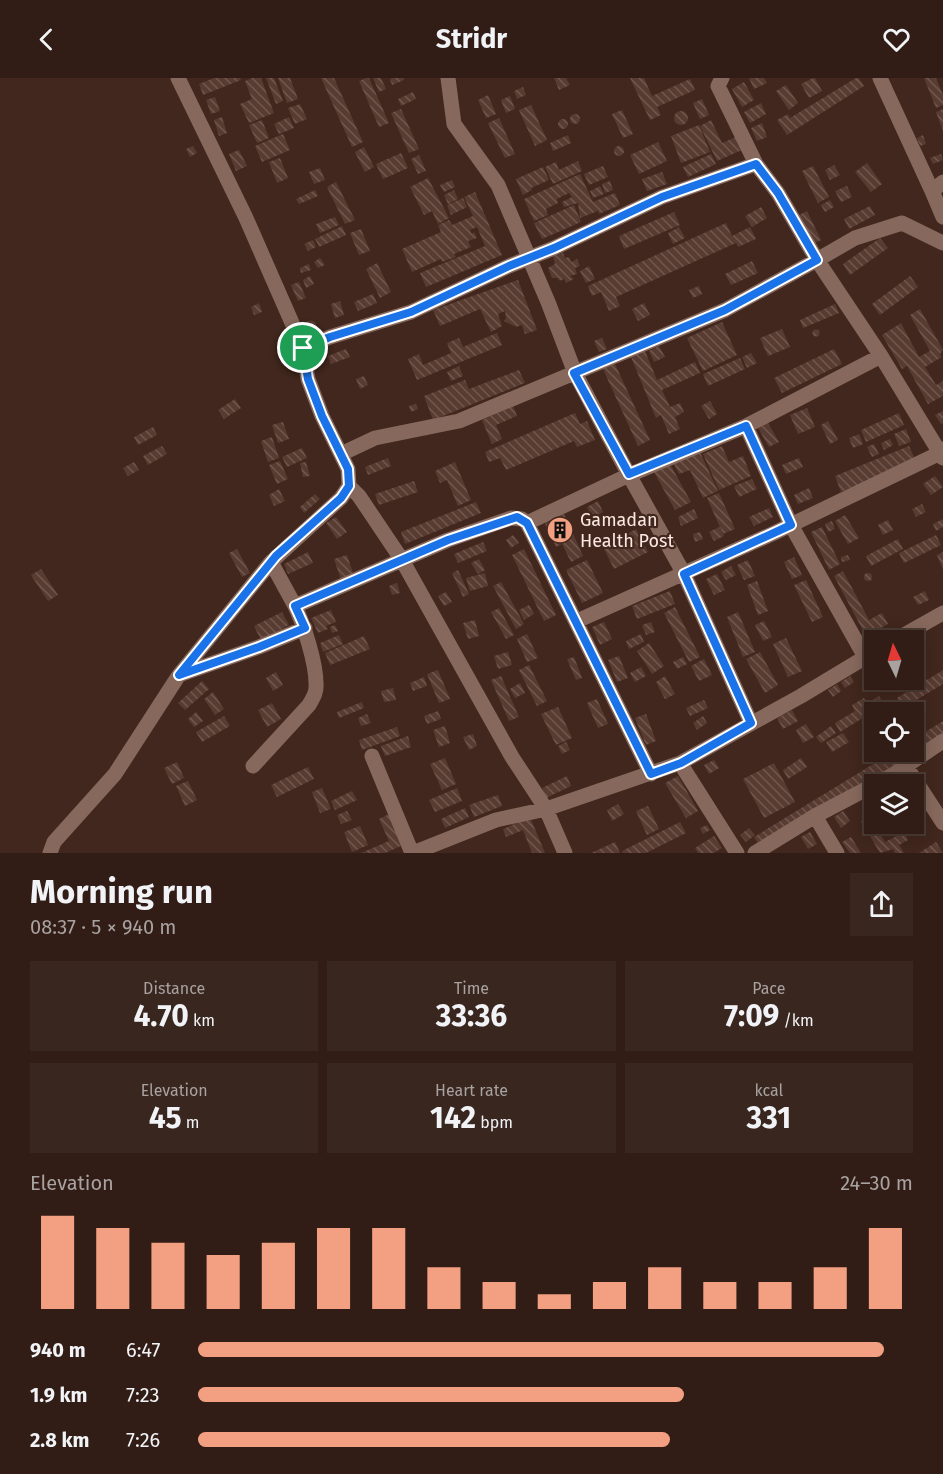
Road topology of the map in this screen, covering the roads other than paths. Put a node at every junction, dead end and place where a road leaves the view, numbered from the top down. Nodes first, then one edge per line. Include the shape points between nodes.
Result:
1 (178, 78) edge
2 (448, 78) edge
3 (722, 78) edge
4 (880, 78) edge
5 (756, 164) junction
6 (937, 187) edge
7 (943, 217) edge
8 (943, 224) edge
9 (921, 233) junction
10 (943, 243) edge
11 (530, 257) junction
12 (817, 260) junction
13 (303, 348) junction
14 (881, 356) junction
15 (574, 373) junction
16 (746, 426) junction
17 (942, 453) edge
18 (341, 454) junction
19 (629, 474) junction
20 (349, 486) junction
21 (527, 523) junction
22 (791, 525) junction
23 (402, 560) junction
24 (271, 562) junction
25 (684, 574) junction
26 (295, 606) junction
27 (943, 613) edge
28 (577, 621) junction
29 (305, 628) junction
30 (913, 630) edge
31 (864, 645) edge
32 (864, 658) edge
33 (179, 675) junction
34 (751, 723) junction
35 (943, 741) edge
36 (372, 756) dead end
37 (681, 763) junction
38 (253, 766) dead end
39 (906, 766) junction
40 (651, 774) junction
41 (546, 809) junction
42 (815, 816) junction
43 (943, 823) edge
44 (50, 853) edge
45 (413, 853) edge
46 (565, 853) edge
47 (737, 853) edge
48 (755, 853) edge
49 (837, 853) edge

1 - 13 street
2 - 11 street via 454,124 498,185
3 - 5 street via 718,86
4 - 6 street
5 - 11 street via 662,197
5 - 12 street via 778,193
6 - 7 street
8 - 9 street
9 - 10 street
9 - 12 street via 903,223 855,238
11 - 13 street via 411,312
11 - 15 street
12 - 14 street
12 - 15 street via 725,310
13 - 18 street via 308,379
14 - 16 street
14 - 17 street
15 - 18 street via 459,421 375,438
15 - 19 street
16 - 19 street
16 - 22 street
17 - 22 street
18 - 20 street via 348,469
19 - 21 street
19 - 25 street
20 - 23 street
20 - 24 street via 341,498
21 - 23 street via 511,518
21 - 28 street
22 - 25 street
22 - 31 street
23 - 26 street
23 - 41 street via 512,757
24 - 26 street
24 - 33 street
25 - 28 street
25 - 34 street
26 - 29 street
27 - 30 street
28 - 40 street
29 - 33 street
29 - 38 street via 317,682 315,695
32 - 34 street
33 - 44 street via 115,774 54,842
34 - 37 street
35 - 39 street
36 - 45 street
37 - 40 street
37 - 47 street
39 - 42 street
39 - 43 street
40 - 41 street
41 - 45 street via 496,820
41 - 46 street
42 - 48 street
42 - 49 street

